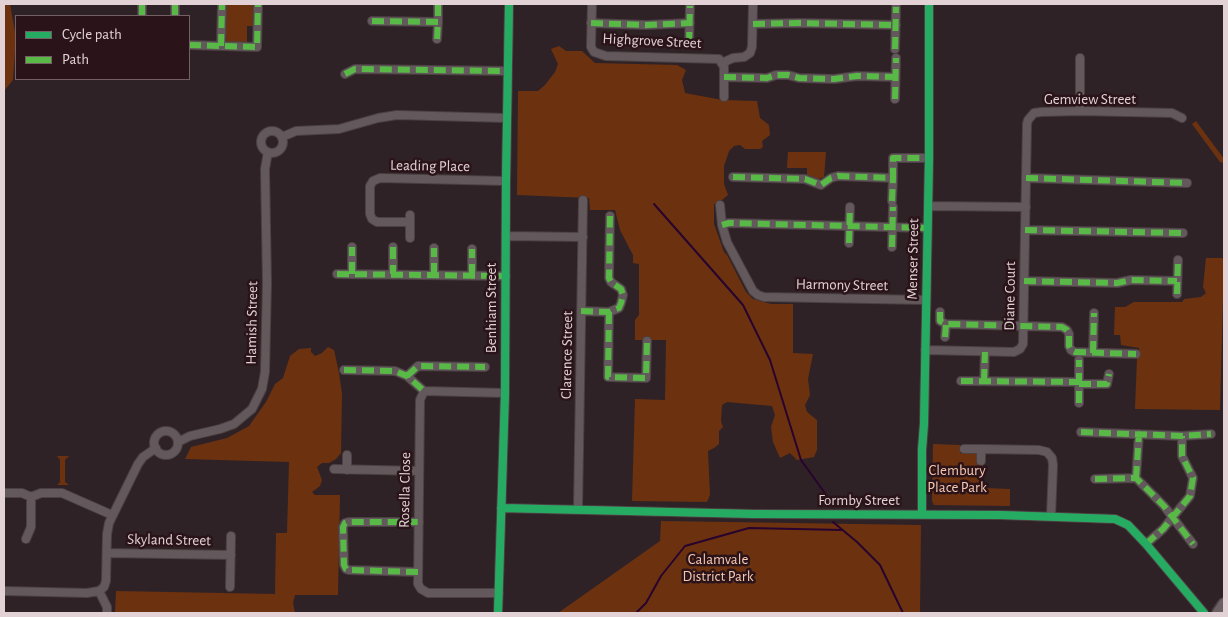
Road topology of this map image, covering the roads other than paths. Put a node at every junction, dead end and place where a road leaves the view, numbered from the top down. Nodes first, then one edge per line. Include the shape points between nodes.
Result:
1 (222, 4) edge
2 (258, 4) edge
3 (438, 4) edge
4 (509, 4) edge
5 (592, 4) edge
6 (753, 4) edge
7 (929, 4) edge
8 (690, 6) dead end
9 (896, 7) dead end
10 (372, 21) dead end
11 (438, 22) junction
12 (690, 23) junction
13 (591, 24) junction
14 (753, 24) junction
15 (896, 25) junction
16 (438, 39) dead end
17 (689, 44) dead end
18 (190, 45) edge
19 (221, 46) junction
20 (895, 49) dead end
21 (896, 58) dead end
22 (1080, 58) dead end
23 (722, 63) junction
24 (508, 71) junction
25 (345, 74) dead end
26 (724, 77) junction
27 (896, 77) junction
28 (724, 96) dead end
29 (895, 99) dead end
30 (1080, 111) junction
31 (506, 118) junction
32 (1182, 118) dead end
33 (282, 136) junction
34 (268, 152) junction
35 (929, 158) junction
36 (733, 177) dead end
37 (893, 178) junction
38 (1026, 178) junction
39 (506, 181) junction
40 (1187, 183) dead end
41 (583, 200) dead end
42 (720, 205) dead end
43 (928, 206) junction
44 (850, 207) dead end
45 (1026, 207) junction
46 (610, 216) dead end
47 (722, 225) junction
48 (850, 227) junction
49 (892, 228) junction
50 (927, 228) junction
51 (1025, 230) junction
52 (1183, 233) dead end
53 (506, 236) junction
54 (410, 238) dead end
55 (582, 238) junction
56 (850, 243) dead end
57 (352, 247) dead end
58 (393, 247) dead end
59 (892, 247) dead end
60 (434, 248) dead end
61 (472, 249) dead end
62 (1178, 260) dead end
63 (337, 274) dead end
64 (352, 274) junction
65 (393, 274) junction
66 (434, 275) junction
67 (472, 276) junction
68 (506, 276) junction
69 (1177, 280) junction
70 (1024, 281) junction
71 (1177, 294) dead end
72 (925, 300) junction
73 (581, 311) junction
74 (609, 312) junction
75 (940, 312) dead end
76 (1094, 313) dead end
77 (946, 324) junction
78 (1023, 326) junction
79 (945, 337) dead end
80 (647, 341) dead end
81 (925, 350) junction
82 (985, 352) junction
83 (1093, 353) junction
84 (1136, 354) dead end
85 (1079, 360) dead end
86 (485, 367) dead end
87 (344, 370) dead end
88 (1109, 374) dead end
89 (407, 376) junction
90 (961, 381) dead end
91 (984, 381) junction
92 (1079, 383) junction
93 (424, 391) junction
94 (505, 393) junction
95 (1079, 404) dead end
96 (1081, 432) dead end
97 (1139, 434) junction
98 (1211, 434) dead end
99 (1182, 436) junction
100 (178, 442) junction
101 (156, 448) junction
102 (964, 449) dead end
103 (981, 449) junction
104 (347, 455) dead end
105 (981, 461) dead end
106 (334, 470) dead end
107 (347, 470) junction
108 (419, 471) junction
109 (1136, 478) junction
110 (1095, 479) dead end
111 (4, 493) edge
112 (31, 497) junction
113 (501, 508) junction
114 (578, 510) junction
115 (922, 514) junction
116 (112, 515) junction
117 (1051, 516) junction
118 (1173, 518) junction
119 (419, 522) junction
120 (231, 536) dead end
121 (26, 539) dead end
122 (1146, 544) junction
123 (1193, 544) dead end
124 (106, 553) junction
125 (231, 555) junction
126 (418, 572) junction
127 (230, 587) dead end
128 (4, 591) edge
129 (99, 591) junction
130 (498, 593) junction
131 (1224, 604) edge
132 (107, 613) edge
133 (498, 613) edge
134 (1204, 613) edge
135 (1218, 613) edge

1 - 19 street
2 - 19 street via 257,47
3 - 11 street
4 - 24 street, Benhiam Street
5 - 13 street, Highgrove Street
6 - 14 street
7 - 35 street, Menser Street
8 - 12 street
9 - 15 street
10 - 11 street
11 - 16 street
12 - 13 street
12 - 17 street
13 - 23 street, Highgrove Street via 591,47 599,55 713,58
14 - 15 street
14 - 23 street via 750,53
15 - 20 street
18 - 19 street
21 - 27 street
22 - 30 street
23 - 26 street
24 - 25 street via 355,69
24 - 31 street, Benhiam Street
26 - 27 street via 767,78 788,74 799,78 834,79
26 - 28 street
27 - 29 street
30 - 32 street, Gemview Street via 1172,113
30 - 38 street, Gemview Street via 1034,113 1028,120
31 - 33 street via 397,115 356,126 296,131
31 - 39 street, Benhiam Street
33 - 34 street via 282,148
33 - 34 street via 274,131 264,134 261,144
34 - 100 street, Hamish Street via 265,169 268,283 262,389 252,409 234,424
35 - 37 street via 893,158
35 - 43 street, Menser Street
36 - 37 street via 805,178 821,185 838,176
37 - 49 street
38 - 40 street
38 - 45 street, Gemview Street
39 - 53 street, Benhiam Street
39 - 54 street, Leading Place via 380,178 373,181 370,186 372,219 377,222 410,219
41 - 55 street, Clarence Street
42 - 47 street
43 - 45 street
43 - 50 street, Menser Street
44 - 48 street
45 - 51 street, Diane Court
46 - 74 street via 610,278 623,295 619,308
47 - 48 street
47 - 72 street, Harmony Street via 727,242 758,295
48 - 49 street
48 - 56 street
49 - 50 street
49 - 59 street
50 - 72 street, Menser Street
51 - 52 street
51 - 70 street, Diane Court
53 - 55 street
53 - 68 street, Benhiam Street
55 - 73 street, Clarence Street
57 - 64 street
58 - 65 street
60 - 66 street
61 - 67 street
62 - 69 street
63 - 64 street
64 - 65 street
65 - 66 street
66 - 67 street
67 - 68 street
68 - 94 street, Benhiam Street
69 - 70 street via 1117,283
69 - 71 street
70 - 78 street, Diane Court
72 - 81 street, Menser Street
73 - 74 street
73 - 114 street, Clarence Street
74 - 80 street via 608,377 646,378
75 - 77 street via 940,321
76 - 83 street
77 - 78 street
77 - 79 street
78 - 82 street, Diane Court via 1020,349
78 - 83 street via 1062,327 1069,334 1071,350
81 - 82 street, Diane Court
81 - 115 street, Menser Street
82 - 91 street
83 - 84 street
85 - 92 street
86 - 89 street via 418,366
87 - 89 street via 395,371
88 - 92 street via 1107,384
89 - 93 street
90 - 91 street
91 - 92 street
92 - 95 street
93 - 94 street
93 - 108 street, Rosella Close via 420,400
94 - 113 street, Benhiam Street
96 - 97 street
97 - 99 street
97 - 109 street
98 - 99 street
99 - 118 street via 1182,456 1193,478 1190,496
100 - 101 street via 174,452 168,455
100 - 101 street via 172,433 162,433 155,441
101 - 116 street via 138,464
102 - 103 street
103 - 105 street
103 - 117 street via 1047,452 1053,465
104 - 107 street
106 - 107 street
107 - 108 street
108 - 119 street, Rosella Close
109 - 110 street
109 - 118 street
111 - 112 street via 22,493
112 - 116 street via 42,493 62,493
112 - 121 street via 31,527
113 - 114 street, Formby Street
113 - 130 street, Benhiam Street
114 - 115 street, Formby Street
115 - 117 street, Formby Street
116 - 124 street
117 - 122 street, Formby Street via 1115,519 1128,525
118 - 122 street
118 - 123 street
119 - 126 street, Rosella Close
119 - 126 street via 349,522 343,527 346,569
120 - 125 street
122 - 134 street, Formby Street
124 - 125 street, Skyland Street
124 - 129 street via 106,581
125 - 127 street
126 - 130 street, Rosella Close via 418,584 428,593
128 - 129 street
129 - 132 street
130 - 133 street, Benhiam Street
131 - 135 main road

